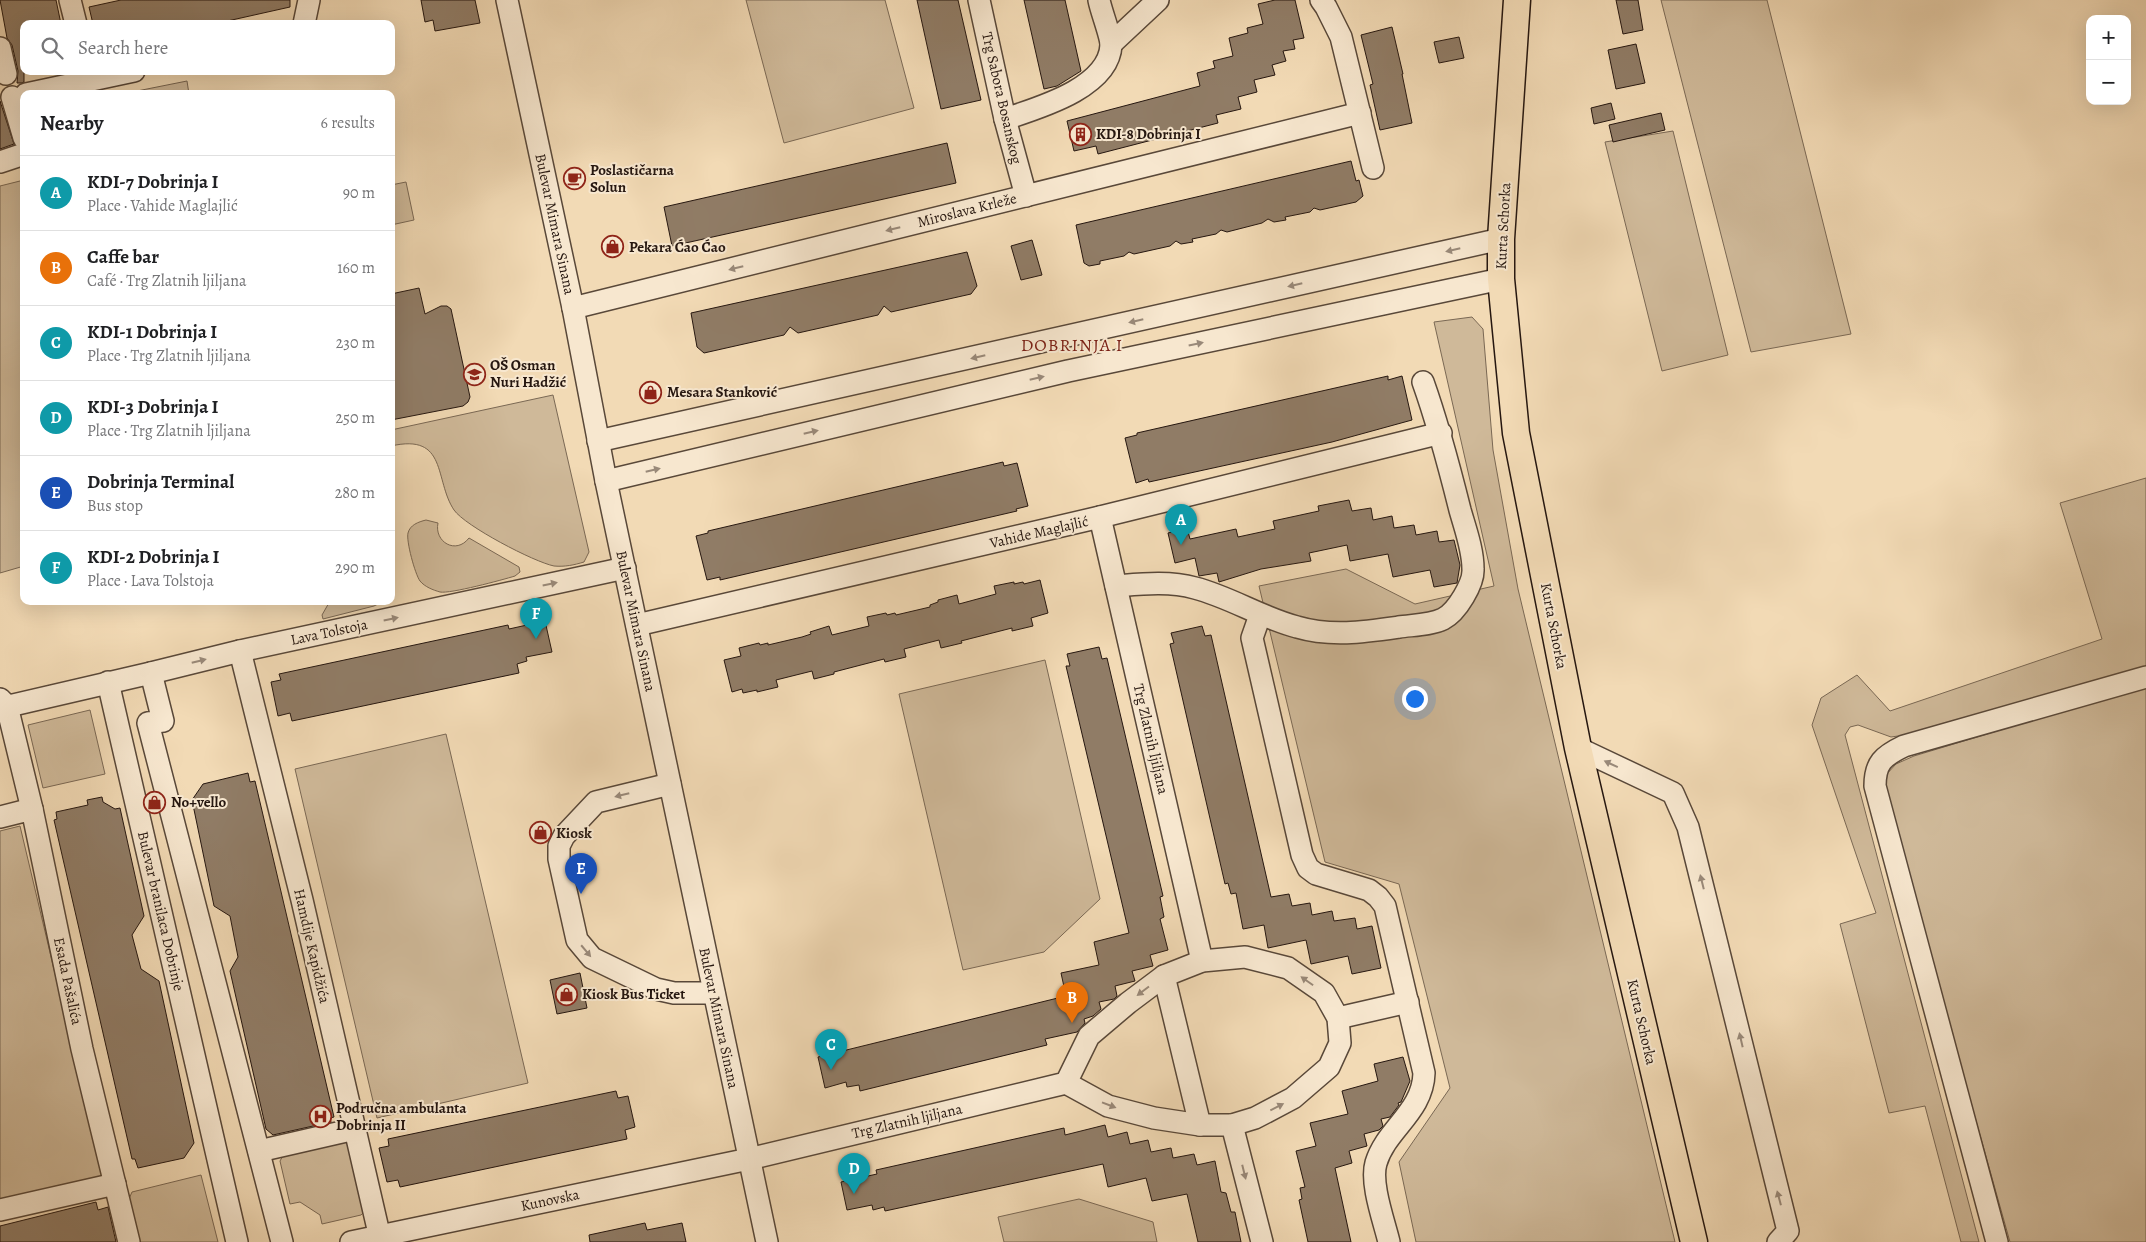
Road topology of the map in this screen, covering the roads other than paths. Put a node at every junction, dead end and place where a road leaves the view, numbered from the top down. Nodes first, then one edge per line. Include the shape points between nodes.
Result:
1 (70, 0) edge
2 (309, 0) edge
3 (507, 0) edge
4 (979, 0) edge
5 (1099, 0) edge
6 (1158, 0) edge
7 (1321, 0) edge
8 (1517, 0) edge
9 (75, 20) edge
10 (305, 20) edge
11 (1111, 44) junction
12 (0, 48) edge
13 (6, 74) dead end
14 (88, 76) edge
15 (38, 90) edge
16 (16, 96) edge
17 (1360, 113) junction
18 (20, 117) edge
19 (1005, 119) junction
20 (20, 155) edge
21 (0, 162) edge
22 (1373, 168) dead end
23 (1026, 196) junction
24 (1501, 239) junction
25 (1501, 279) junction
26 (573, 308) junction
27 (1423, 382) dead end
28 (1441, 433) junction
29 (598, 441) junction
30 (606, 481) junction
31 (1100, 518) junction
32 (625, 568) junction
33 (1116, 586) junction
34 (1260, 615) junction
35 (637, 625) junction
36 (240, 651) junction
37 (151, 673) junction
38 (2146, 677) edge
39 (108, 682) junction
40 (2, 704) edge
41 (1578, 748) junction
42 (670, 784) junction
43 (32, 809) junction
44 (0, 817) edge
45 (1202, 961) junction
46 (1164, 976) junction
47 (714, 993) junction
48 (1408, 1002) junction
49 (1338, 1018) junction
50 (1066, 1083) junction
51 (1200, 1125) junction
52 (1232, 1125) junction
53 (355, 1129) junction
54 (259, 1151) junction
55 (749, 1159) junction
56 (115, 1184) junction
57 (0, 1210) edge
58 (380, 1239) edge
59 (129, 1242) edge
60 (237, 1242) edge
61 (282, 1242) edge
62 (351, 1242) edge
63 (767, 1242) edge
64 (1262, 1242) edge
65 (1389, 1242) edge
66 (1694, 1242) edge
67 (1778, 1242) edge
68 (1997, 1242) edge

1 - 9 street
2 - 10 street
3 - 26 street, Bulevar Mimara Sinana
4 - 19 street, Trg Sabora Bosanskog
5 - 11 street
6 - 11 street
7 - 17 street via 1341,37
8 - 24 main road, Kurta Schorka
11 - 19 street via 1106,62 1081,88
12 - 13 street
14 - 15 street
16 - 18 street
17 - 22 street
17 - 23 street, Miroslava Krleže
19 - 23 street, Trg Sabora Bosanskog
20 - 21 street
23 -> 26 street, Miroslava Krleže
24 - 25 main road, Kurta Schorka
24 -> 29 street
30 -> 25 street via 1068,371
25 - 41 main road, Kurta Schorka via 1516,433
26 - 29 street, Bulevar Mimara Sinana
27 - 28 street
28 - 31 street, Vahide Maglajlić
28 - 34 street via 1473,569 1472,582 1454,610 1444,619 1430,622 1335,634 1296,627
29 - 30 street, Bulevar Mimara Sinana
30 - 32 street, Bulevar Mimara Sinana
31 - 33 street, Trg Zlatnih ljiljana
31 - 35 street, Vahide Maglajlić
32 - 35 street, Bulevar Mimara Sinana
36 -> 32 street, Lava Tolstoja
33 - 34 street via 1161,583 1194,587
33 - 45 street, Trg Zlatnih ljiljana
34 - 48 street via 1252,638 1302,855 1308,868 1316,874 1354,884 1378,897 1388,916
35 - 42 street, Bulevar Mimara Sinana
37 -> 36 street, Lava Tolstoja
36 - 53 street, Hamdije Kapidžića
37 - 39 street
37 - 54 street, Bulevar branilaca Dobrinje via 163,721 148,723
38 - 68 street via 1904,746 1882,759 1875,771 1875,786
39 - 40 street
39 - 60 street, Bulevar branilaca Dobrinje
40 - 43 street, Esada Pašalića
41 - 66 main road, Kurta Schorka
67 -> 41 street via 1788,1231 1688,827 1673,793
42 - 47 street, Bulevar Mimara Sinana
42 -> 47 street via 596,802 564,836 559,846 559,859 578,940 592,958 656,989 674,993
43 - 44 street
43 - 56 street, Esada Pašalića via 82,1049
45 - 46 street
49 -> 45 street via 1324,993 1288,968 1244,957
46 -> 50 street via 1090,1036
46 - 51 street
47 - 55 street, Bulevar Mimara Sinana
48 - 49 street
48 - 65 street via 1424,1073 1424,1087 1383,1147 1376,1163 1374,1177
52 -> 49 street via 1255,1118 1293,1098 1329,1067 1340,1043
50 -> 51 street via 1108,1106
50 - 55 street, Trg Zlatnih ljiljana
51 - 52 street
52 -> 64 street
53 - 54 street
53 - 58 street, Hamdije Kapidžića
54 - 61 street, Bulevar branilaca Dobrinje
55 - 58 street, Kunovska
55 - 63 street, Bulevar Mimara Sinana
56 - 57 street
56 - 59 street, Esada Pašalića
58 - 62 street, Kunovska

